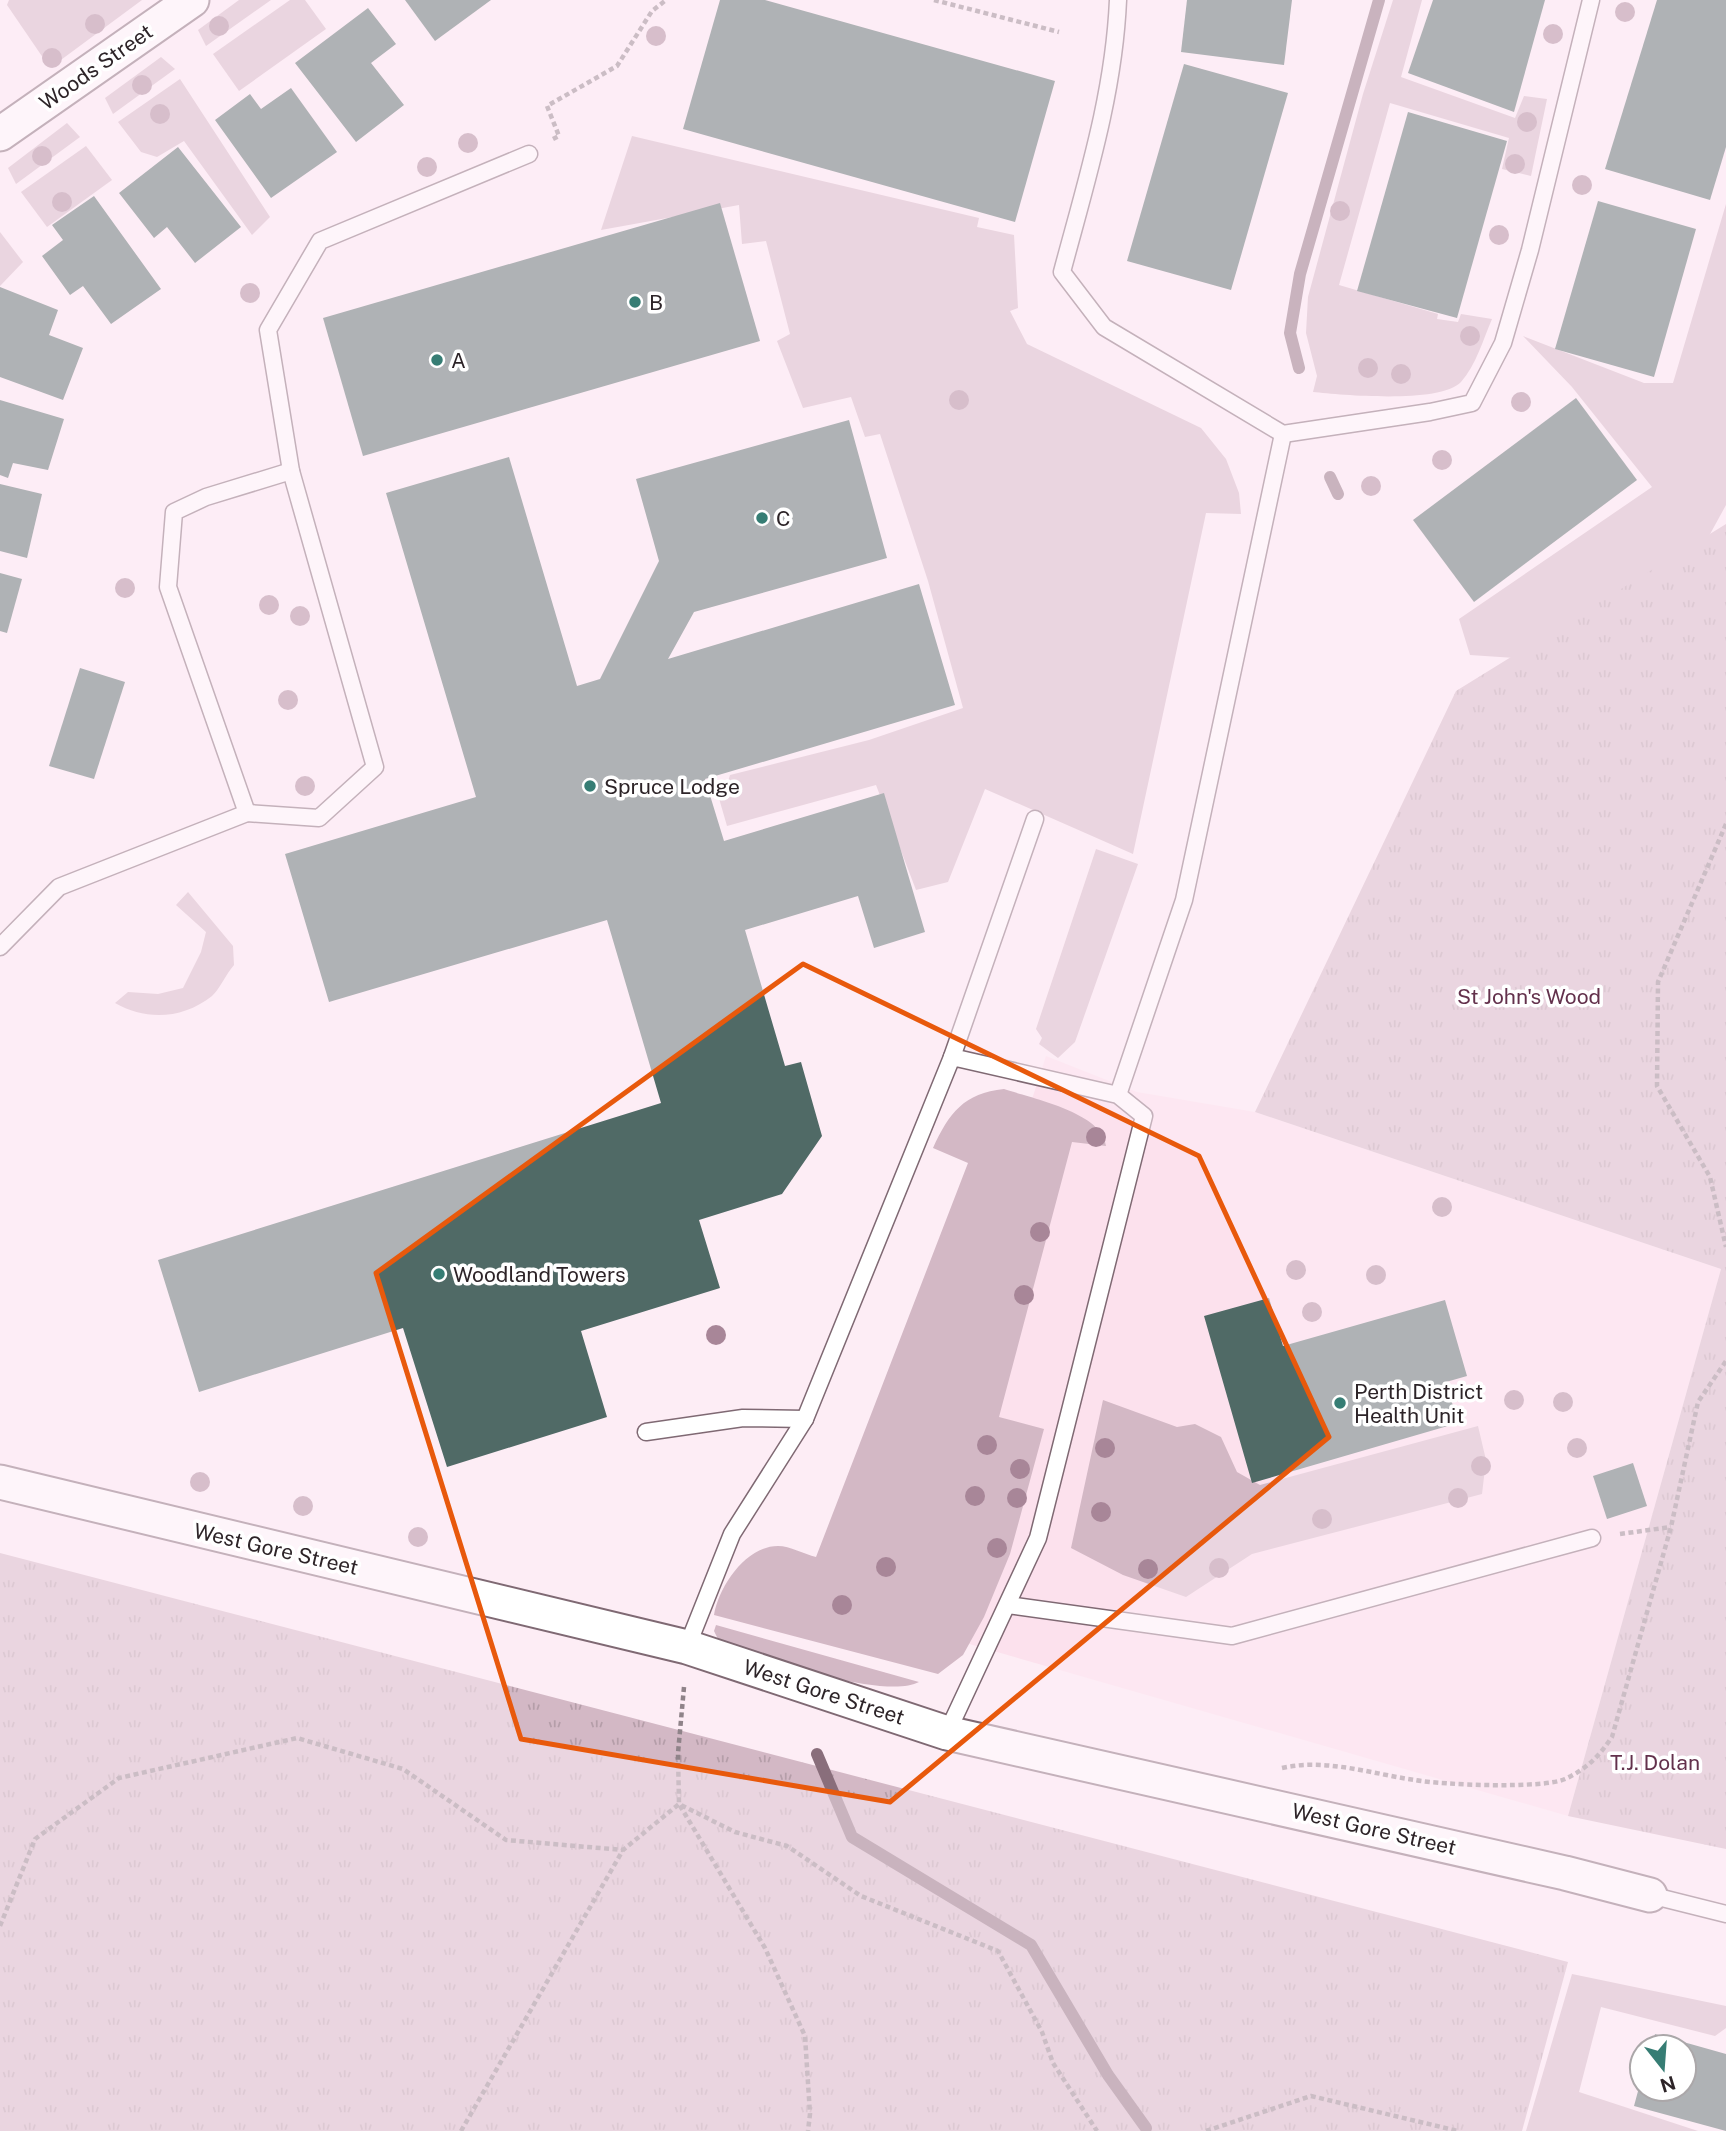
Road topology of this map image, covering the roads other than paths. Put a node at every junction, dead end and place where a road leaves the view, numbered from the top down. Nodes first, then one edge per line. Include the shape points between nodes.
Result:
1 (191, 0) edge
2 (1118, 0) edge
3 (1591, 0) edge
4 (0, 134) edge
5 (529, 154) road end
6 (1283, 434) junction
7 (290, 471) junction
8 (247, 813) junction
9 (1035, 819) dead end
10 (0, 947) edge
11 (952, 1058) junction
12 (1118, 1095) junction
13 (805, 1419) junction
14 (646, 1432) dead end
15 (0, 1482) edge
16 (1592, 1538) road end
17 (1008, 1605) junction
18 (687, 1647) junction
19 (947, 1733) junction
20 (1650, 1895) joint
21 (1726, 1914) edge

1 - 4 street, Woods Street
2 - 6 lane via 1117,44 1100,137 1062,272 1104,327
3 - 6 lane via 1503,343 1472,402
5 - 7 lane via 320,241 268,330
6 - 12 lane via 1184,900
7 - 8 lane via 174,512 168,587
7 - 8 lane via 375,767 319,818
8 - 10 lane via 58,887
9 - 11 lane
11 - 12 lane
11 - 13 lane
12 - 17 lane via 1144,1116 1038,1538
13 - 14 lane via 743,1418
13 - 18 lane via 732,1534
15 - 18 street, West Gore Street
16 - 17 lane via 1233,1636
17 - 19 lane
18 - 19 street, West Gore Street
19 - 20 street, West Gore Street
20 - 21 lane

